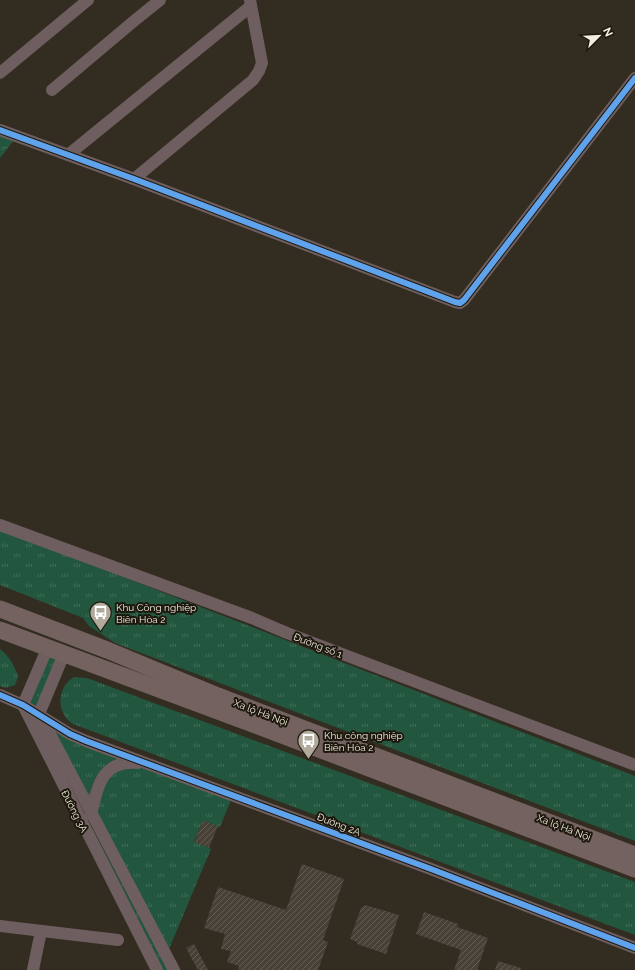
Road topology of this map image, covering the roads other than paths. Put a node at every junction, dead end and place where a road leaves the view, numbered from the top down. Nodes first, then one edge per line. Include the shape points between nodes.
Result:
1 (88, 0) edge
2 (160, 0) edge
3 (251, 3) edge
4 (0, 73) edge
5 (634, 79) edge
6 (52, 90) dead end
7 (0, 130) edge
8 (68, 155) junction
9 (134, 179) junction
10 (0, 525) edge
11 (0, 609) edge
12 (0, 630) edge
13 (47, 648) junction
14 (64, 654) junction
15 (0, 695) edge
16 (23, 705) junction
17 (39, 714) junction
18 (150, 764) junction
19 (635, 765) edge
20 (92, 815) junction
21 (635, 855) edge
22 (635, 869) edge
23 (0, 926) edge
24 (41, 931) junction
25 (118, 940) dead end
26 (635, 948) edge
27 (33, 970) edge
28 (157, 970) edge
29 (174, 970) edge

1 - 4 street
2 - 6 street
3 - 8 street
3 - 9 street via 262,63 259,71 252,80
5 - 9 street via 460,302
7 - 8 street
8 - 9 street
10 - 19 street, Đường số 1 via 252,618
11 - 21 highway, Xa lộ Hà Nội via 218,696
12 - 13 highway
13 - 14 highway, Xa lộ Hà Nội
13 - 16 street
14 - 17 street
14 - 22 highway, Xa lộ Hà Nội
15 - 16 street
16 - 17 street, Đường 2A
16 - 28 street, Đường 3A
17 - 18 street, Đường 2A via 70,734
17 - 20 street, Đường 3A
18 - 20 street via 123,762 111,768 97,789
18 - 26 street, Đường 2A
20 - 29 street, Đường 3A
23 - 24 street
24 - 25 street
24 - 27 street

